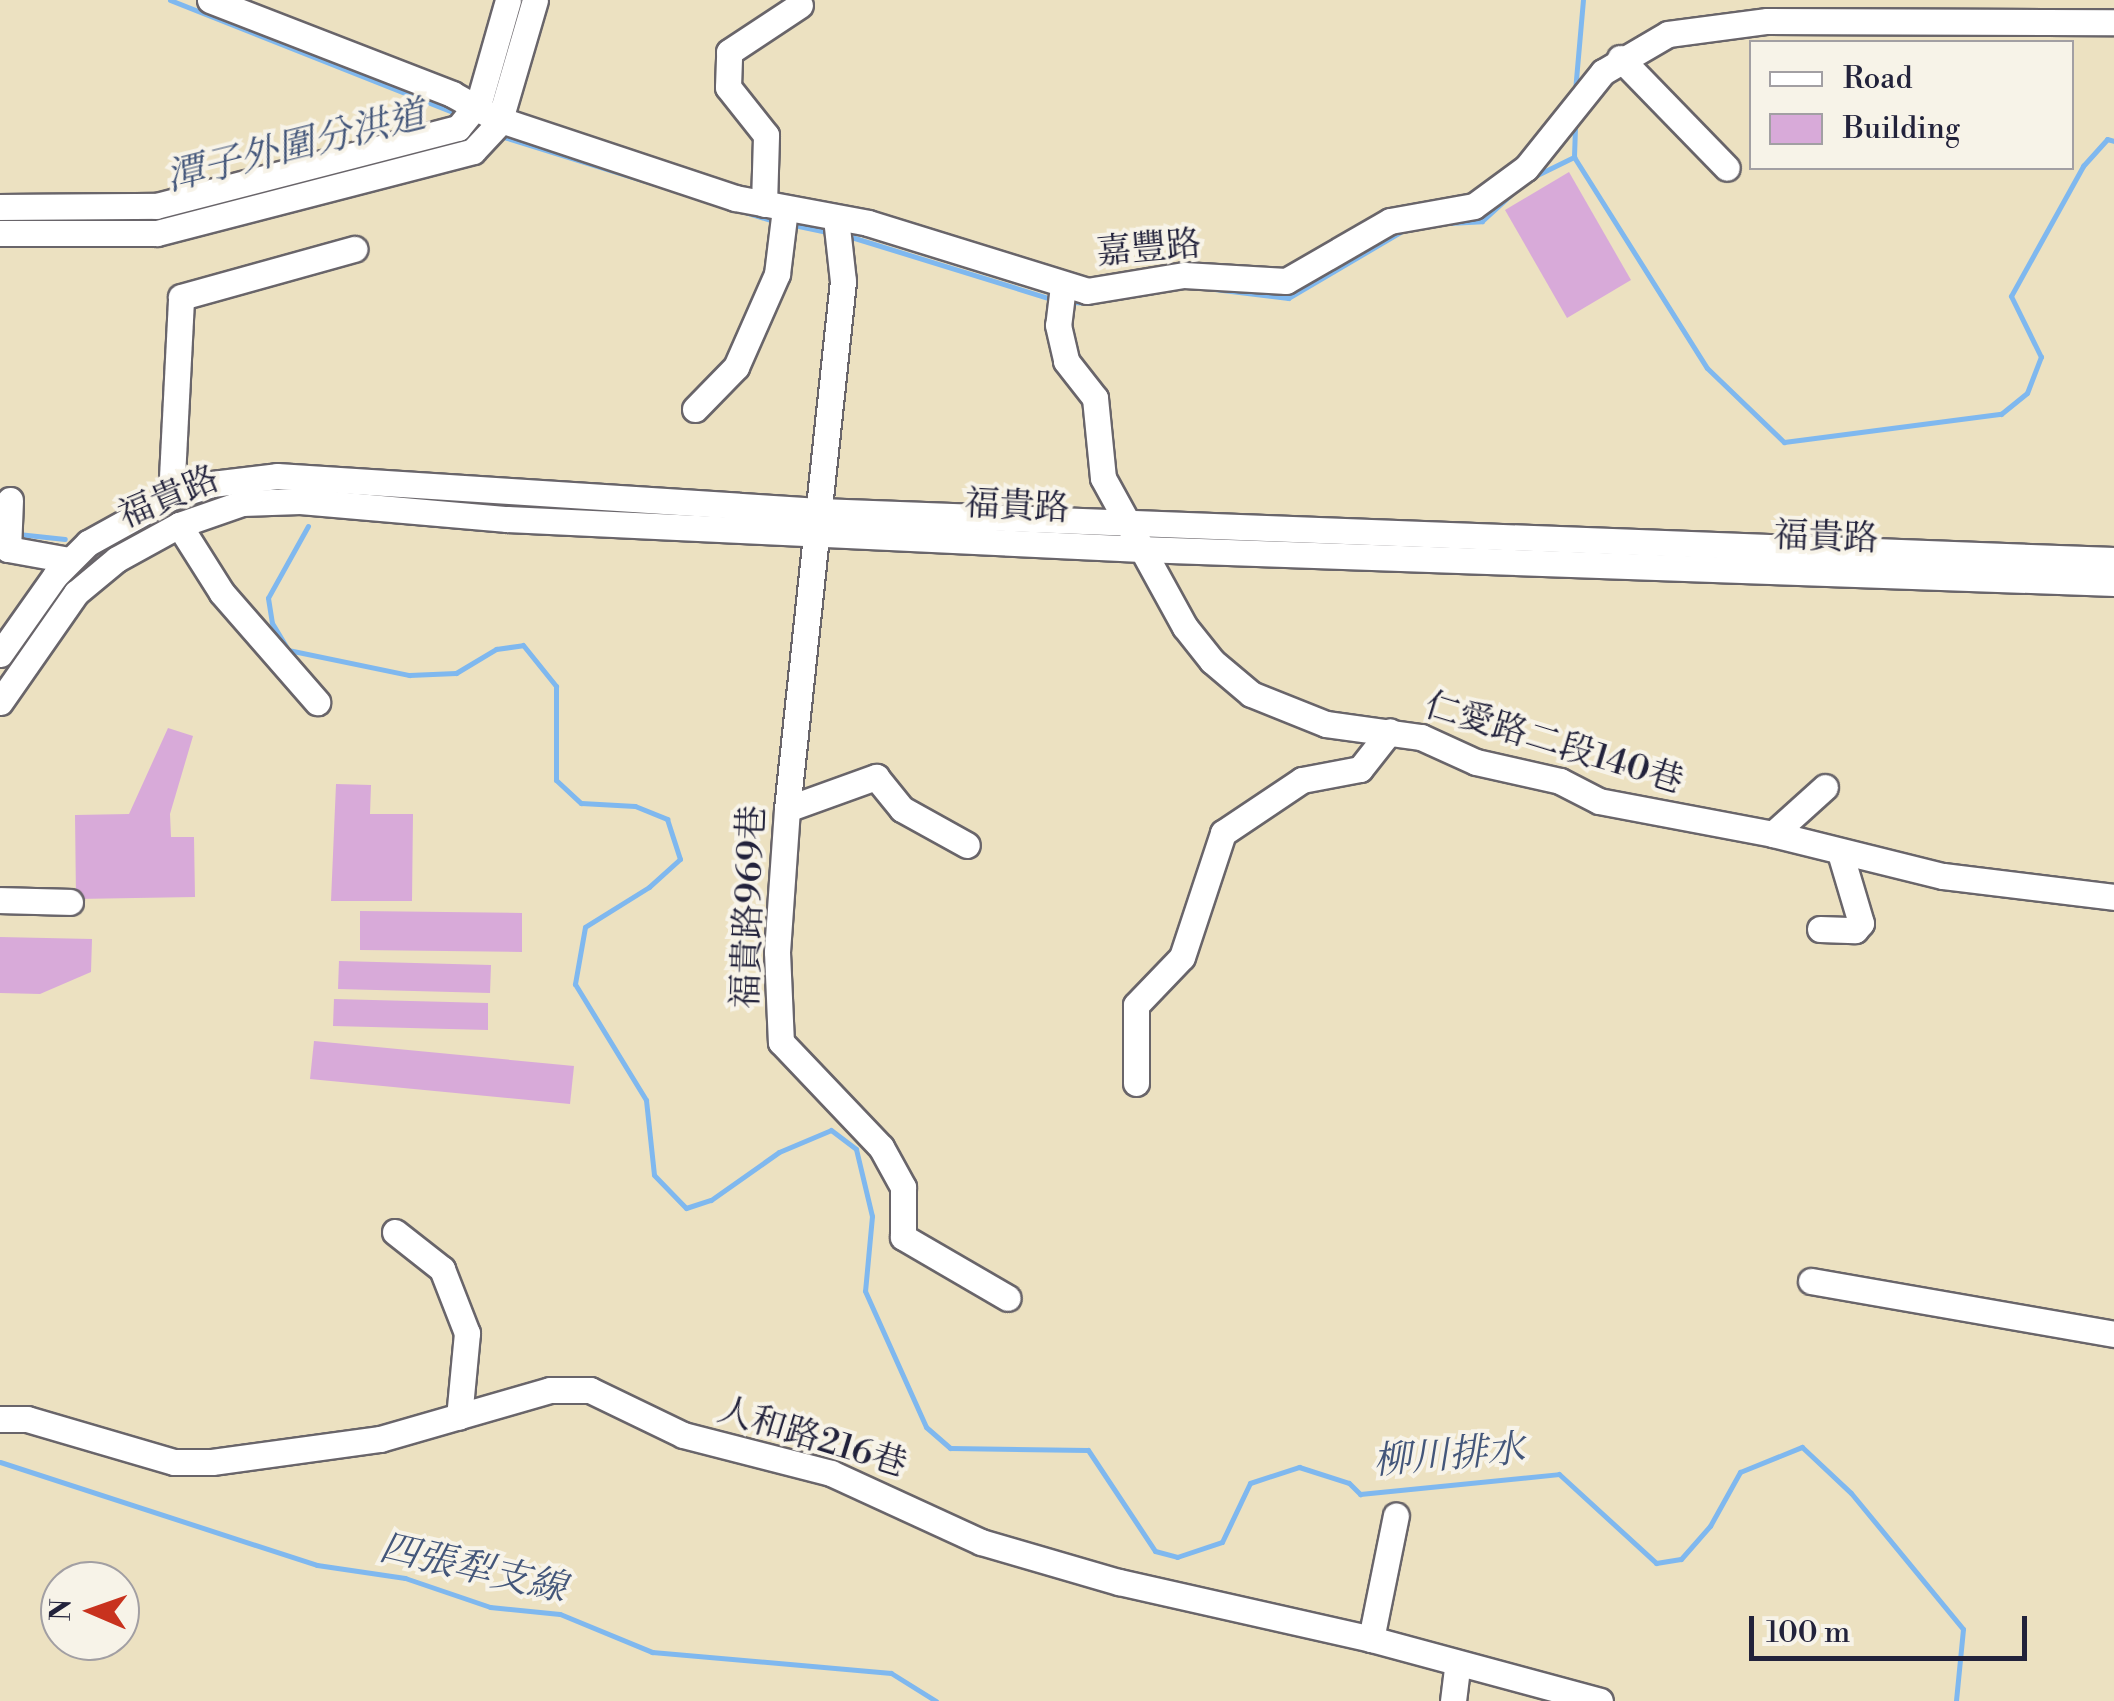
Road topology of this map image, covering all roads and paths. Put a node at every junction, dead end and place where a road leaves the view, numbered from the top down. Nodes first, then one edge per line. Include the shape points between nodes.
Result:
1 (210, 0) edge
2 (508, 0) edge
3 (536, 0) edge
4 (800, 5) dead end
5 (1987, 10) edge
6 (2114, 22) edge
7 (1620, 58) junction
8 (474, 110) junction
9 (501, 120) junction
10 (1727, 168) dead end
11 (774, 206) junction
12 (0, 208) edge
13 (836, 218) junction
14 (104, 222) junction
15 (0, 234) edge
16 (354, 248) dead end
17 (1064, 286) junction
18 (695, 409) dead end
19 (171, 497) junction
20 (10, 500) dead end
21 (1124, 518) junction
22 (819, 522) junction
23 (179, 526) junction
24 (1140, 549) junction
25 (69, 560) junction
26 (2114, 560) edge
27 (2114, 582) edge
28 (0, 654) edge
29 (0, 702) edge
30 (317, 702) dead end
31 (1390, 731) junction
32 (1825, 787) dead end
33 (786, 809) junction
34 (1772, 834) junction
35 (967, 845) dead end
36 (1841, 856) junction
37 (2114, 897) edge
38 (0, 900) edge
39 (70, 902) dead end
40 (1820, 929) dead end
41 (1136, 1082) dead end
42 (395, 1232) dead end
43 (1810, 1281) dead end
44 (1008, 1298) dead end
45 (2114, 1334) edge
46 (459, 1416) junction
47 (0, 1419) edge
48 (1396, 1516) dead end
49 (1371, 1639) junction
50 (1458, 1666) junction
51 (1453, 1701) edge
52 (1600, 1701) edge

1 - 8 street, 嘉豐路 via 452,94
2 - 8 street
3 - 9 street
4 - 11 street via 728,52 728,87 766,135
5 - 6 street, 嘉豐路
5 - 7 street, 嘉豐路 via 1736,23 1668,34
7 - 10 street
7 - 17 street, 嘉豐路 via 1585,88 1526,168 1474,206 1390,221 1286,281 1184,275 1104,290
8 - 9 street, 嘉豐路
8 - 14 street via 458,128
9 - 11 street, 嘉豐路
9 - 14 street via 481,146 461,156 165,232
11 - 13 street, 嘉豐路
11 - 18 street via 777,274 736,367
12 - 14 street
13 - 17 street, 嘉豐路
13 - 22 street, 福貴路969巷 via 843,281
14 - 15 street
16 - 19 street via 181,297
17 - 21 street, 仁愛路二段140巷 via 1058,325 1066,360 1094,398 1104,478
19 - 22 street, 福貴路 via 277,476
19 - 25 street, 福貴路
20 - 25 street via 8,549
21 - 22 street, 福貴路
21 - 24 street, 仁愛路二段140巷
21 - 26 street, 福貴路
22 - 23 street, 福貴路 via 300,501 242,504
22 - 24 street, 福貴路
22 - 33 street, 福貴路969巷
23 - 29 street, 福貴路 via 117,559 76,593
23 - 30 street via 222,593
24 - 27 street, 福貴路
24 - 31 street, 仁愛路二段140巷 via 1185,627 1251,694 1326,724
25 - 28 street, 福貴路
31 - 34 street, 仁愛路二段140巷 via 1422,736 1476,762 1543,776 1599,801
31 - 41 street via 1360,769 1302,780 1223,833 1182,957 1136,1005
32 - 34 street
33 - 35 street via 876,777 902,809
33 - 44 street, 福貴路969巷 via 777,952 781,1042 881,1146 904,1187 903,1237
34 - 36 street, 仁愛路二段140巷
36 - 37 street, 仁愛路二段140巷
36 - 40 street via 1861,923 1855,930
38 - 39 street
42 - 46 street via 442,1269 467,1333
43 - 45 street
46 - 47 street, 人和路216巷 via 380,1439 212,1462 174,1462 27,1419
46 - 49 street, 人和路216巷 via 550,1390 590,1390 683,1436 831,1473 981,1542 1119,1582
48 - 49 street
49 - 50 street, 人和路216巷
50 - 51 street
50 - 52 street, 人和路216巷

